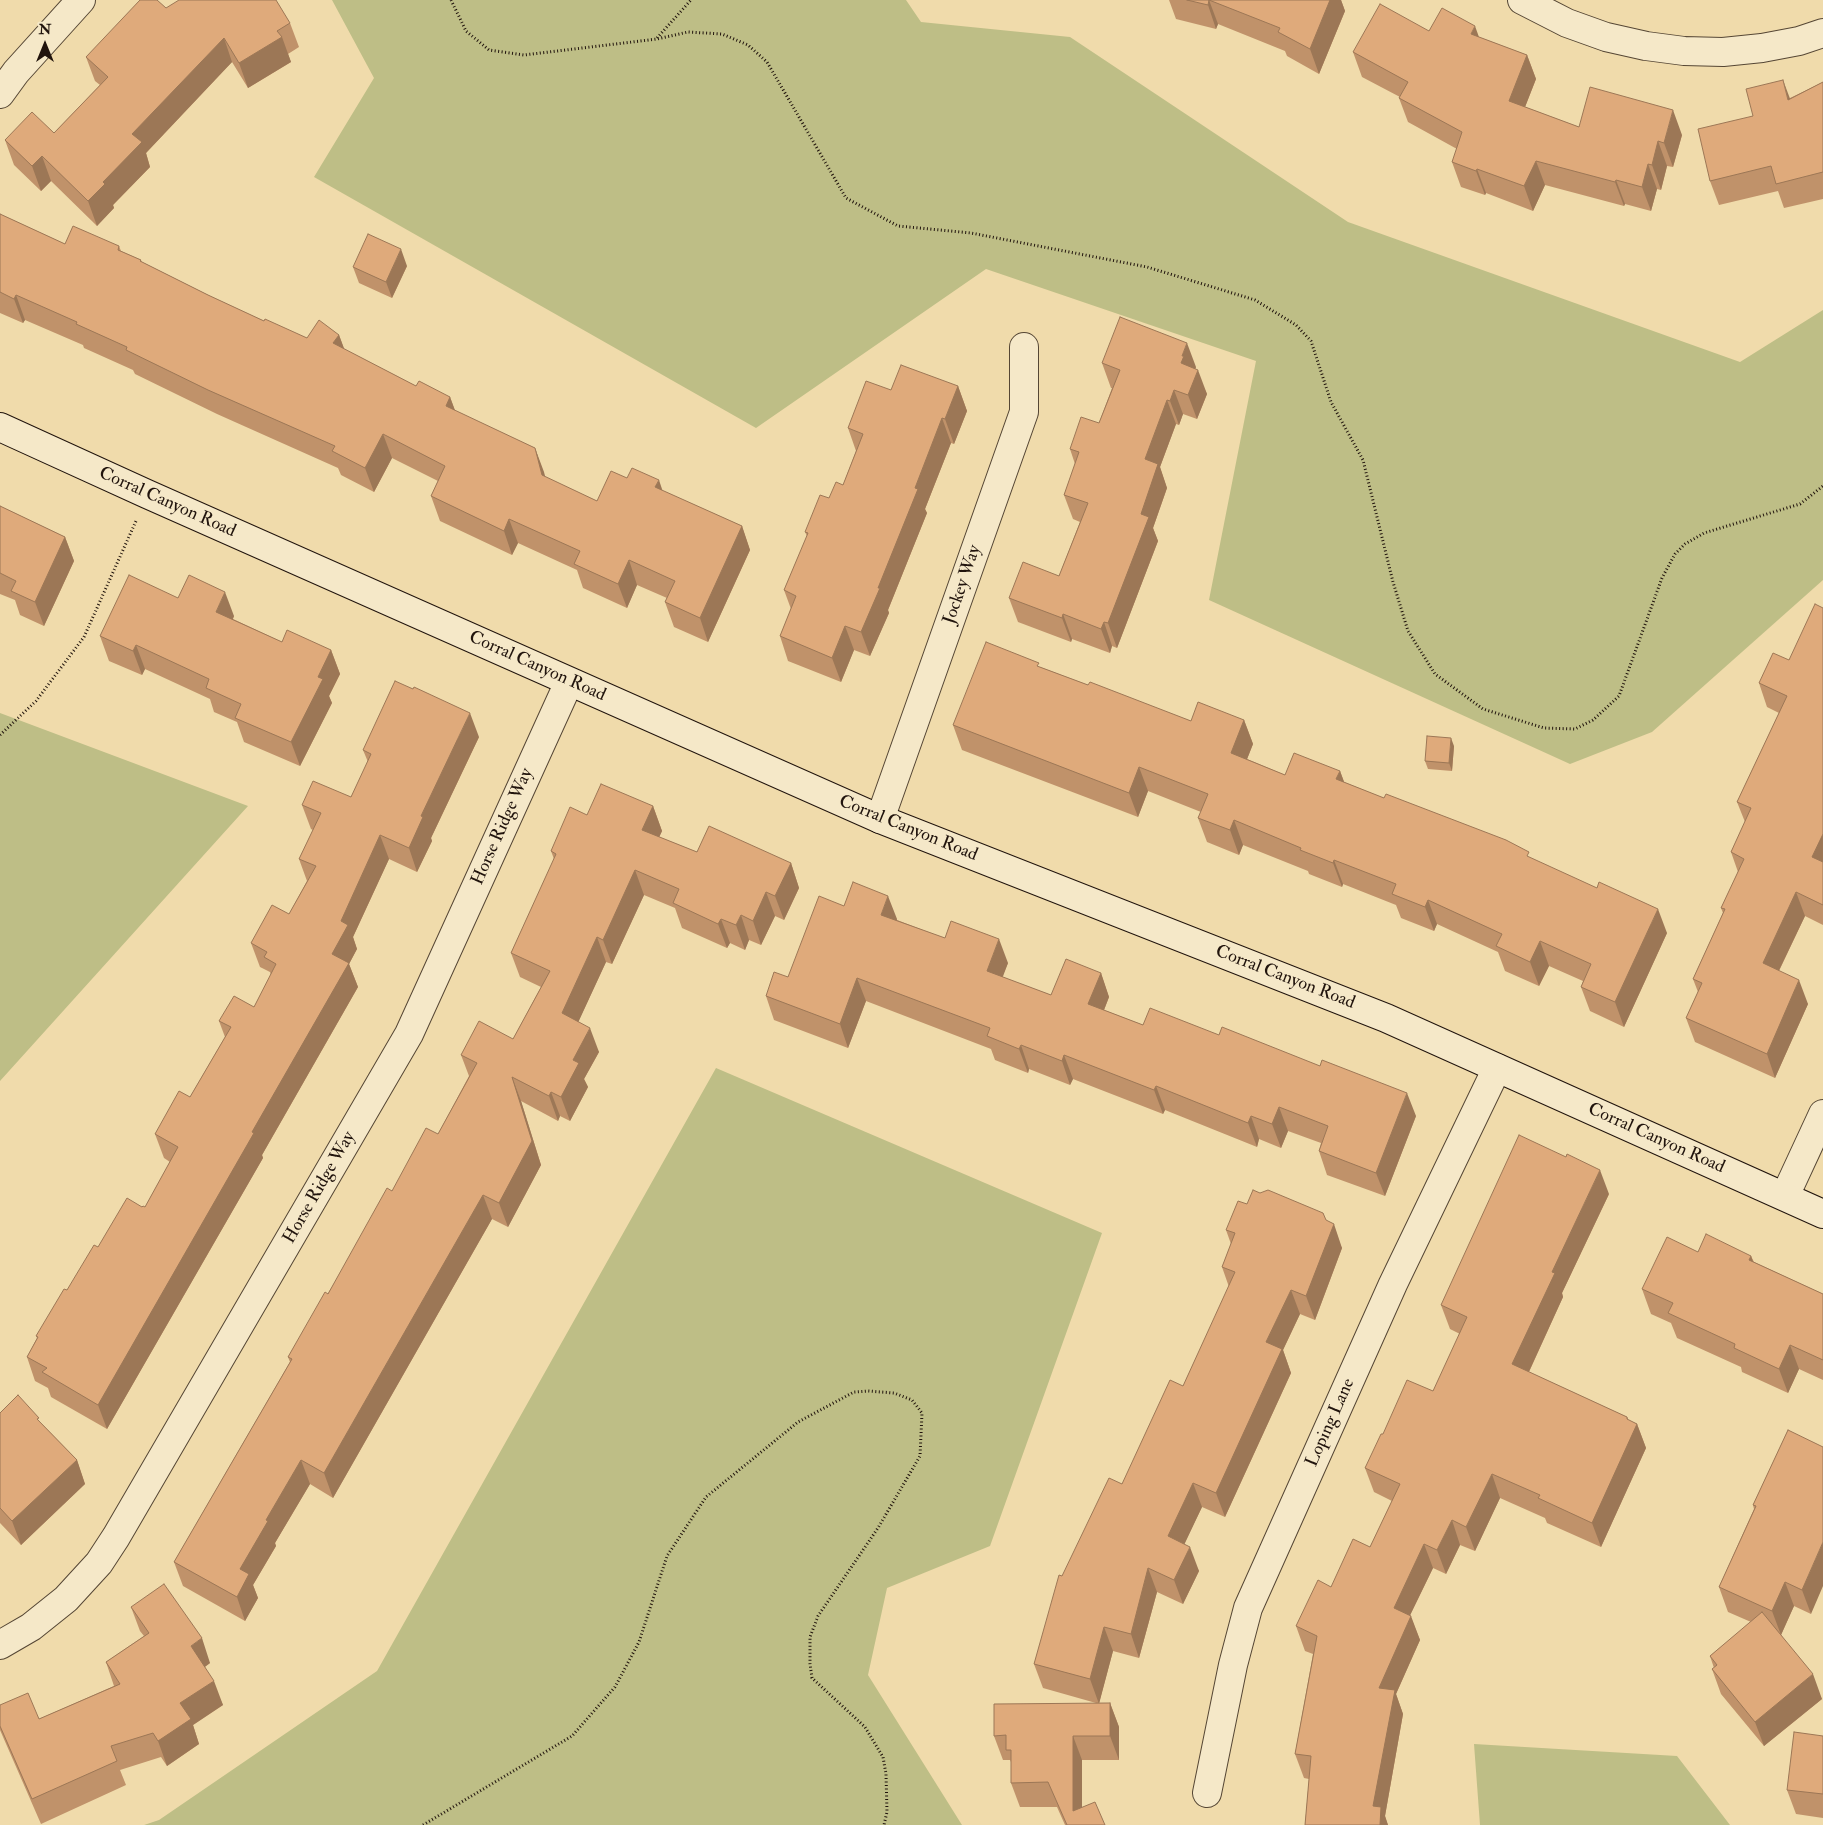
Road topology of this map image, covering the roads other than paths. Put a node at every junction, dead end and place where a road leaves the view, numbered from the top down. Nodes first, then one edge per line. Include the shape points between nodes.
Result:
1 (81, 0) edge
2 (1522, 0) edge
3 (1823, 33) edge
4 (0, 94) edge
5 (1024, 347) dead end
6 (0, 427) edge
7 (569, 682) junction
8 (880, 819) junction
9 (1497, 1068) junction
10 (1823, 1114) edge
11 (1785, 1196) junction
12 (1823, 1214) edge
13 (0, 1645) edge
14 (1207, 1793) dead end

1 - 4 street
2 - 3 street via 1567,24 1606,37 1684,51 1762,48
5 - 8 street, Jockey Way via 1024,412
6 - 7 street, Corral Canyon Road
7 - 8 street, Corral Canyon Road
7 - 13 street, Horse Ridge Way via 410,1034 121,1529 99,1563 66,1600 31,1627
8 - 9 street, Corral Canyon Road via 1386,1018
9 - 11 street, Corral Canyon Road
9 - 14 street, Loping Lane via 1393,1284 1248,1608
10 - 11 street
11 - 12 street, Corral Canyon Road

